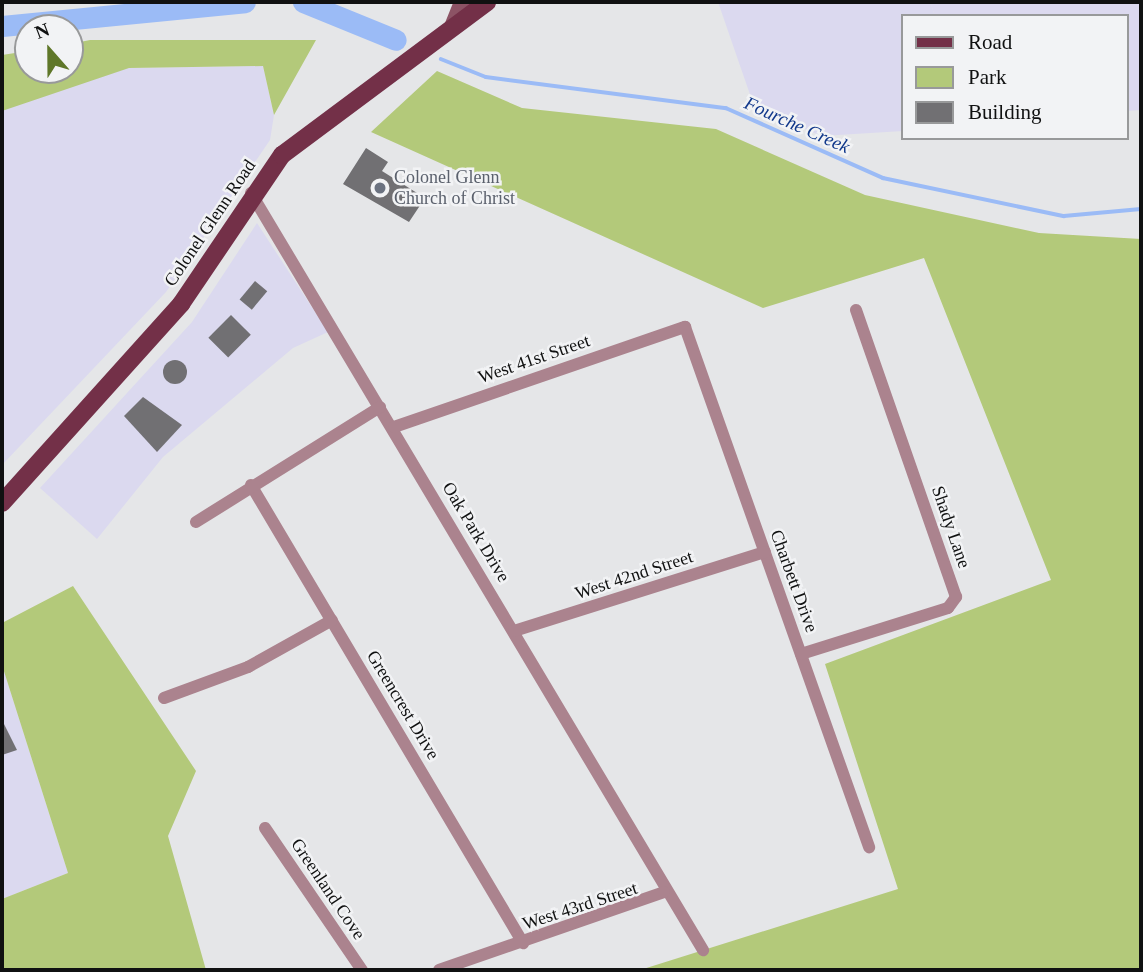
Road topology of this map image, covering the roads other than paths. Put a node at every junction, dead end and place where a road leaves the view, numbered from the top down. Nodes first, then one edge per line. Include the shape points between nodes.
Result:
1 (463, 2) edge
2 (487, 2) edge
3 (453, 27) junction
4 (251, 193) junction
5 (856, 310) dead end
6 (685, 327) joint
7 (380, 407) junction
8 (394, 427) junction
9 (251, 485) junction
10 (5, 492) edge
11 (196, 522) dead end
12 (765, 552) junction
13 (332, 620) junction
14 (514, 631) junction
15 (802, 654) junction
16 (164, 698) dead end
17 (265, 828) dead end
18 (869, 847) dead end
19 (664, 892) junction
20 (523, 943) junction
21 (703, 950) dead end
22 (362, 970) edge
23 (439, 970) edge

1 - 3 main road
2 - 3 main road, Colonel Glenn Road
3 - 4 main road, Colonel Glenn Road via 282,156
4 - 7 street, Oak Park Drive
4 - 10 main road, Colonel Glenn Road via 181,304
5 - 15 street, Shady Lane via 956,597 948,608
6 - 8 street, West 41st Street
6 - 12 street, Charbett Drive
7 - 8 street, Oak Park Drive
7 - 9 street
8 - 14 street, Oak Park Drive
9 - 11 street
9 - 13 street, Greencrest Drive
12 - 14 street, West 42nd Street
12 - 15 street, Charbett Drive
13 - 16 street via 248,667
13 - 20 street, Greencrest Drive
14 - 19 street, Oak Park Drive
15 - 18 street, Charbett Drive
17 - 22 street, Greenland Cove
19 - 20 street, West 43rd Street
19 - 21 street, West 43rd Street
20 - 23 street, West 43rd Street

